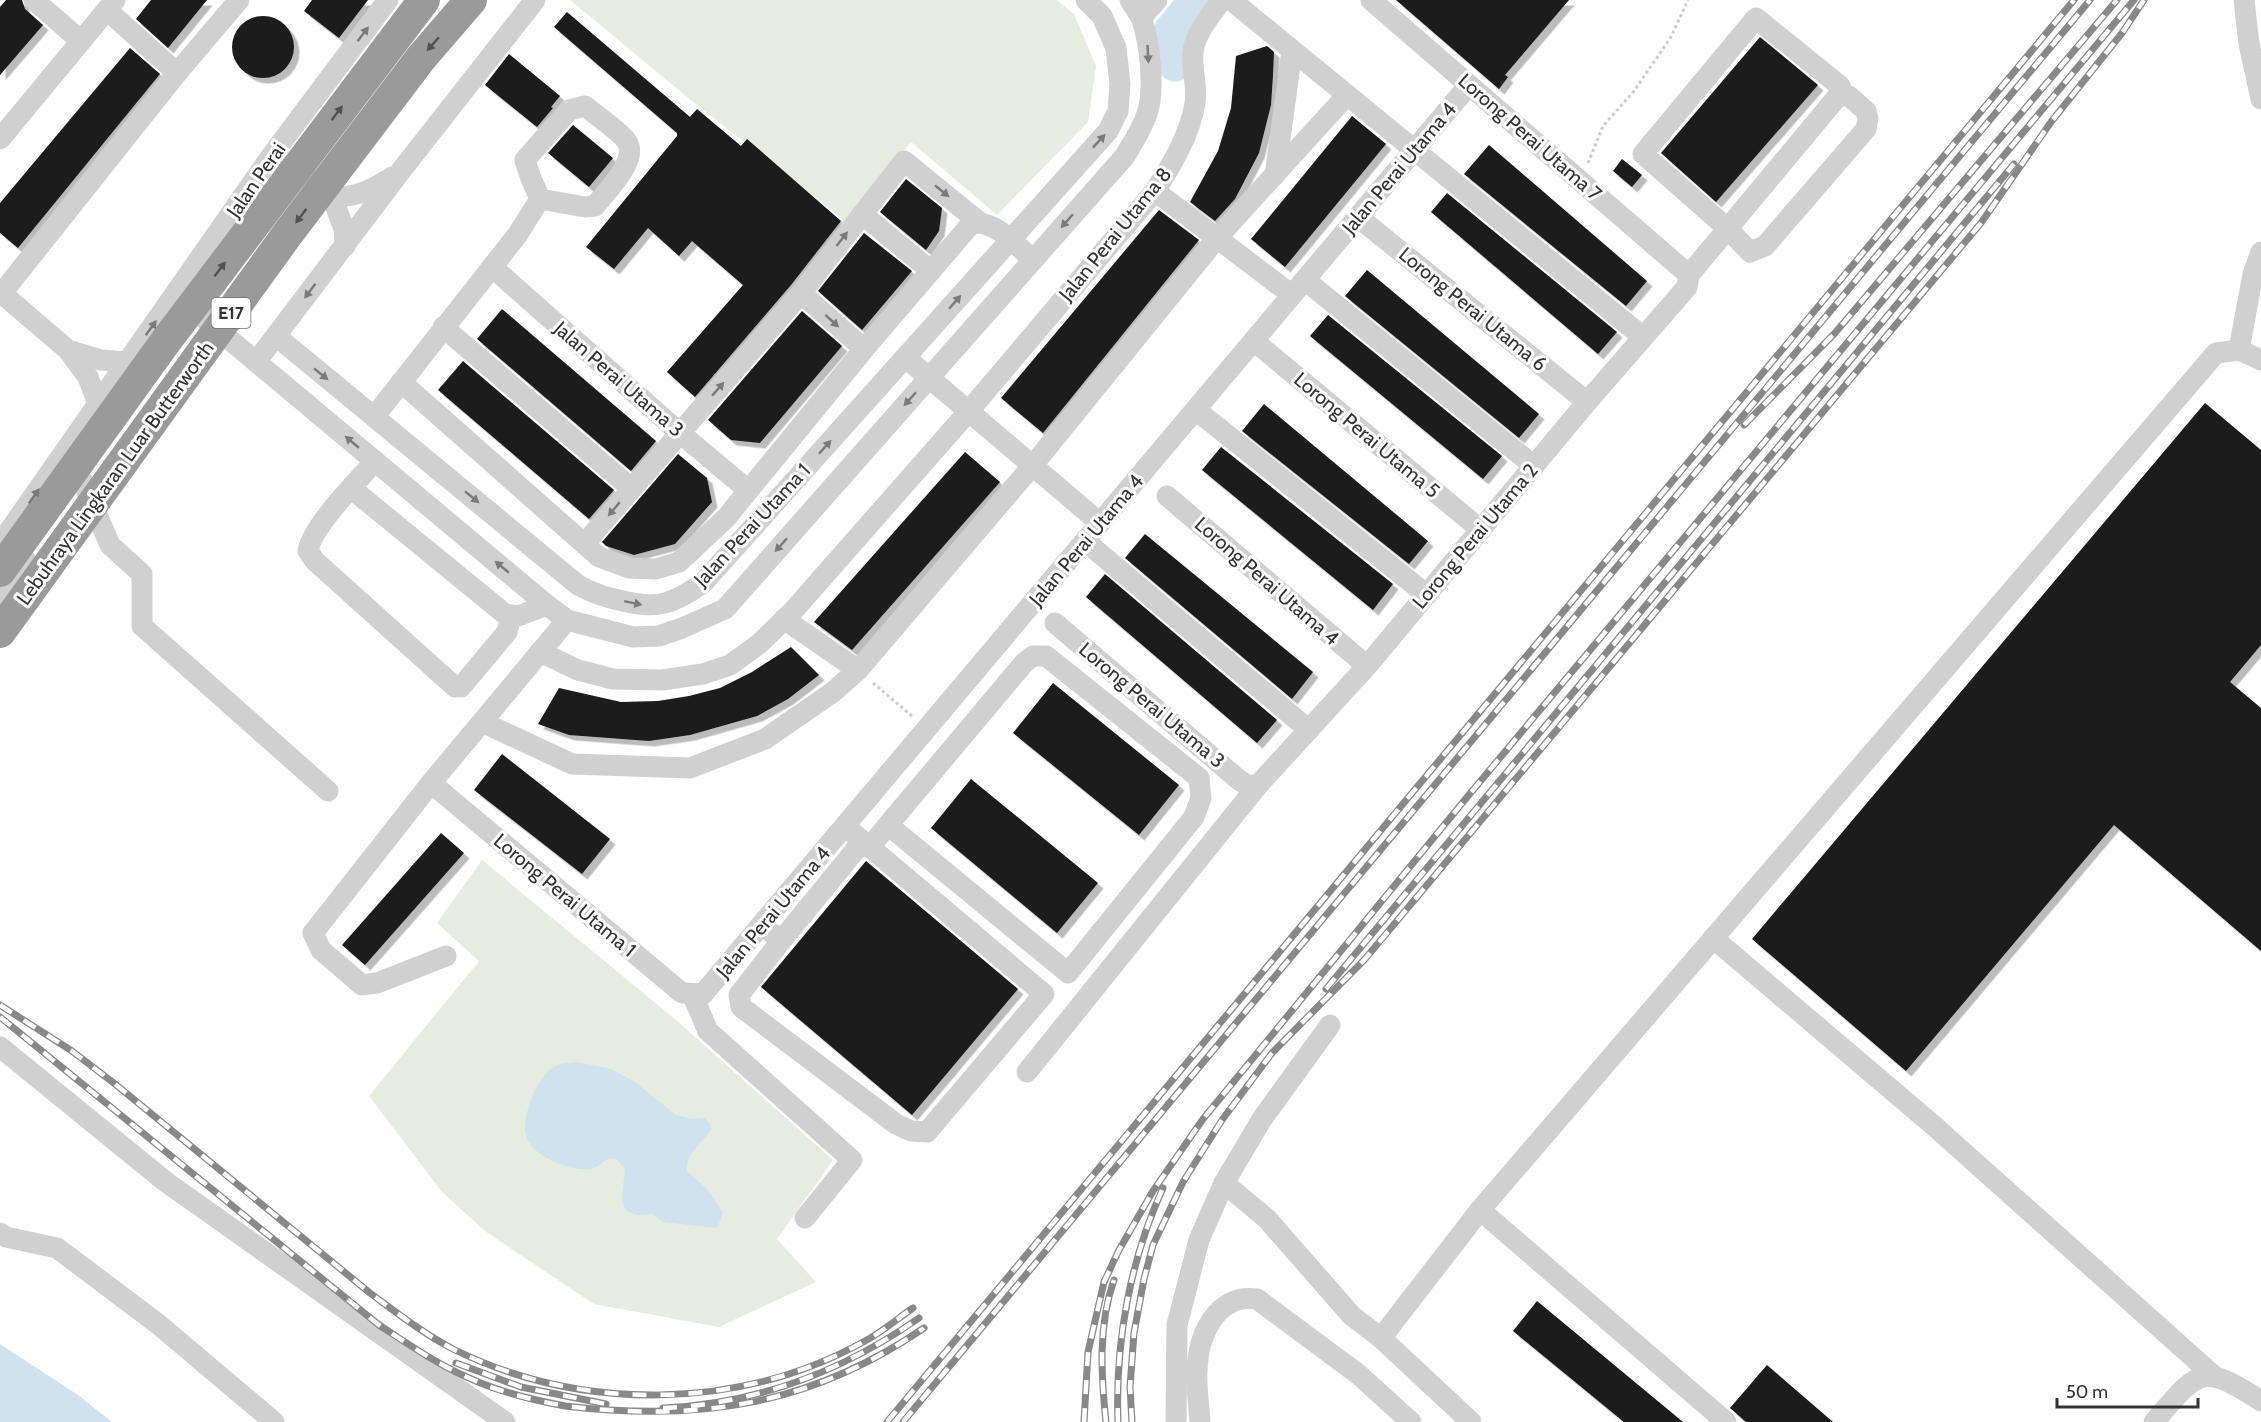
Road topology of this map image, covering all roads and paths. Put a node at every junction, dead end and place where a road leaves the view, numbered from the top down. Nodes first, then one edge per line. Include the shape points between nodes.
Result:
1 (34, 0) edge
2 (239, 0) edge
3 (424, 0) edge
4 (471, 0) edge
5 (535, 0) edge
6 (1086, 0) edge
7 (1130, 0) edge
8 (1157, 0) edge
9 (1221, 0) edge
10 (1231, 0) edge
11 (1371, 0) edge
12 (1688, 0) edge
13 (2244, 0) edge
14 (384, 1) edge
15 (111, 5) edge
16 (1141, 18) junction
17 (81, 41) junction
18 (1292, 51) junction
19 (177, 73) junction
20 (1469, 85) junction
21 (1347, 95) junction
22 (1838, 96) junction
23 (2261, 99) edge
24 (0, 139) edge
25 (1415, 149) junction
26 (263, 169) junction
27 (400, 172) junction
28 (1275, 175) junction
29 (1583, 183) junction
30 (1155, 191) junction
31 (332, 197) junction
32 (540, 199) junction
33 (862, 214) junction
34 (1358, 217) junction
35 (979, 222) junction
36 (1728, 229) junction
37 (1217, 238) junction
38 (1010, 239) junction
39 (345, 246) junction
40 (2261, 252) edge
41 (1033, 260) junction
42 (492, 267) junction
43 (931, 271) junction
44 (1689, 275) junction
45 (1298, 287) junction
46 (1, 292) edge
47 (801, 293) junction
48 (175, 294) junction
49 (199, 315) junction
50 (443, 327) junction
51 (276, 336) junction
52 (1643, 337) junction
53 (1254, 340) junction
54 (864, 349) junction
55 (68, 350) junction
56 (2239, 350) junction
57 (906, 358) junction
58 (2261, 360) edge
59 (127, 362) junction
60 (256, 362) junction
61 (929, 379) junction
62 (401, 382) junction
63 (1587, 402) junction
64 (98, 404) junction
65 (1196, 410) junction
66 (968, 412) junction
67 (374, 417) junction
68 (680, 433) junction
69 (375, 461) junction
70 (1033, 465) junction
71 (1534, 465) junction
72 (82, 480) junction
73 (631, 488) junction
74 (352, 489) junction
75 (748, 490) junction
76 (1167, 496) dead end
77 (1100, 523) junction
78 (1481, 530) junction
79 (1085, 541) junction
80 (585, 543) junction
81 (0, 544) edge
82 (0, 571) edge
83 (1427, 595) junction
84 (0, 597) edge
85 (547, 605) junction
86 (511, 616) junction
87 (784, 619) junction
88 (567, 620) junction
89 (1055, 623) dead end
90 (0, 632) edge
91 (540, 652) junction
92 (1367, 666) junction
93 (858, 670) junction
94 (482, 722) junction
95 (927, 729) junction
96 (1309, 730) junction
97 (431, 783) junction
98 (1254, 785) junction
99 (328, 791) dead end
100 (888, 825) junction
101 (846, 827) junction
102 (866, 845) junction
103 (762, 924) junction
104 (1713, 938) junction
105 (782, 941) junction
106 (446, 956) dead end
107 (697, 994) junction
108 (1330, 1025) dead end
109 (0, 1047) edge
110 (1027, 1072) dead end
111 (1224, 1183) junction
112 (1480, 1210) junction
113 (805, 1218) dead end
114 (0, 1233) edge
115 (1381, 1338) junction
116 (2214, 1376) junction
117 (2261, 1401) edge
118 (274, 1422) edge
119 (505, 1422) edge
120 (1176, 1422) edge
121 (1200, 1422) edge
122 (1411, 1422) edge
123 (1472, 1422) edge
124 (1726, 1422) edge
125 (2154, 1422) edge

1 - 17 street
2 - 19 street
82 -> 3 highway, Lebuhraya Lingkaran Luar Butterworth / E17, bridge via 166,341
4 -> 90 highway, Lebuhraya Lingkaran Luar Butterworth / E17, bridge via 421,58 289,232
5 - 27 street
38 -> 6 street, Jalan Perai Utama 1 via 1108,131 1118,111 1116,48 1102,16
7 - 16 street, Jalan Perai Utama 1
8 - 16 street
9 - 30 street, Jalan Perai Utama 8 via 1193,51 1196,102 1185,138
10 - 18 street
11 - 20 street, Lorong Perai Utama 7
12 - 29 path via 1671,37 1634,91 1603,126
13 - 23 street
26 -> 14 street, Jalan Perai
15 - 17 street
15 - 19 street
16 -> 41 street, Jalan Perai Utama 1 via 1148,39 1150,94 1140,132 1125,156
17 - 24 street
18 - 21 street
18 - 28 street
19 - 46 street
20 - 25 street, Jalan Perai Utama 4
20 - 29 street, Lorong Perai Utama 7
21 - 25 street
21 - 28 street
22 - 36 street, Lorong Perai Utama 2
22 - 36 street via 1849,96 1866,111 1866,129 1765,246 1750,252
22 - 36 street via 1840,86 1756,18 1650,145 1643,154
25 - 34 street, Jalan Perai Utama 4
25 - 52 street
26 - 31 street via 300,172
26 - 48 street, Jalan Perai
27 - 31 street via 361,194
27 - 39 street
28 - 37 street
29 - 44 street, Lorong Perai Utama 7
30 - 37 street
30 - 66 street, Jalan Perai Utama 8
31 - 39 street via 344,229
32 - 32 street via 525,160 569,110 585,106 627,140 631,150 628,163 595,206
32 - 42 street
33 -> 35 street via 904,161
33 - 43 street
47 -> 33 street
34 - 45 street, Jalan Perai Utama 4
34 - 63 street, Lorong Perai Utama 6
35 - 38 street via 989,224
35 - 43 street, Jalan Perai Utama 1 via 971,224
36 - 44 street, Lorong Perai Utama 2
37 - 45 street
37 - 70 street
38 - 41 street
57 -> 38 street, Jalan Perai Utama 1
39 -> 51 street
40 - 56 street
41 - 61 street, Jalan Perai Utama 1
42 - 50 street
42 - 68 street, Jalan Perai Utama 3
43 - 54 street, Jalan Perai Utama 1
44 - 52 street, Lorong Perai Utama 2 via 1687,287
45 - 53 street, Jalan Perai Utama 4
45 - 71 street
46 - 55 street
47 -> 54 street
68 -> 47 street
48 - 49 street, Jalan Perai Utama 1
59 -> 48 street, Jalan Perai
49 - 60 street, Jalan Perai Utama 1
49 - 72 street
50 - 62 street
50 - 73 street
51 - 60 street
51 -> 67 street, Jalan Perai Utama 1
52 - 63 street, Lorong Perai Utama 2
53 - 65 street, Jalan Perai Utama 4
53 - 78 street, Lorong Perai Utama 5
54 - 75 street, Jalan Perai Utama 1
55 - 59 street via 101,360
55 - 64 street via 88,377
56 - 58 street
56 - 104 street via 2216,353
57 - 61 street
67 -> 57 street, Jalan Perai Utama 1 via 578,585 598,596 640,606 661,604 684,596 703,583
59 - 64 street, Jalan Perai
69 -> 60 street, Jalan Perai Utama 1
61 - 66 street
61 -> 88 street, Jalan Perai Utama 1 via 725,609 659,636 633,637
62 - 67 street
62 - 80 street, Jalan Perai Utama 1
63 - 71 street, Lorong Perai Utama 2
81 -> 64 street, Jalan Perai
65 - 77 street, Jalan Perai Utama 4
65 - 83 street
66 - 70 street
66 - 87 street
68 - 73 street
68 - 75 street, Jalan Perai Utama 3
69 - 74 street
85 -> 69 street, Jalan Perai Utama 1
70 - 77 street
70 - 93 street
71 - 78 street, Lorong Perai Utama 2
72 - 84 street
72 - 99 street via 110,545 142,574 142,626
73 -> 80 street
74 - 86 street
74 - 86 street via 328,516 309,543 308,551 455,687 461,687 507,632
75 - 80 street, Jalan Perai Utama 1 via 726,518 679,562 656,568 628,568 599,557
76 - 92 street, Lorong Perai Utama 4
77 - 79 street, Jalan Perai Utama 4
78 - 83 street, Lorong Perai Utama 2
79 - 95 street, Jalan Perai Utama 4
79 - 96 street
83 - 92 street, Lorong Perai Utama 2
85 - 86 street
85 - 88 street, Jalan Perai Utama 1
87 - 91 street via 730,665 662,680 613,679 579,670
87 - 93 street
88 - 91 street
89 - 98 street, Lorong Perai Utama 3
91 - 94 street
92 - 96 street, Lorong Perai Utama 2
93 - 94 street via 765,739 690,768 572,764
93 - 95 path
94 - 97 street
95 - 101 street, Jalan Perai Utama 4
96 - 98 street, Lorong Perai Utama 2
97 - 106 street via 313,933 321,950 362,985 377,983
97 - 107 street, Lorong Perai Utama 1 via 682,993
98 - 110 street, Lorong Perai Utama 2
100 - 100 street via 1068,973 1194,817 1201,798 1199,778 1046,656 1033,656
100 - 102 street
101 - 102 street
101 - 103 street, Jalan Perai Utama 4
102 - 105 street
102 - 105 street via 1044,994 927,1132 911,1131 896,1124 741,1006 739,994
103 - 105 street
103 - 107 street, Jalan Perai Utama 4
104 - 112 street
104 - 116 street via 1934,1125
107 - 113 street via 708,1031 852,1160
108 - 111 street via 1262,1119
109 - 119 street via 166,1182
111 - 115 street via 1267,1219 1352,1316
111 - 120 street via 1199,1240 1177,1325
112 - 115 street
112 - 124 street
114 - 118 street via 57,1248 158,1324
115 - 123 street
116 - 117 street
116 - 125 street via 2199,1377
121 - 122 street via 1197,1371 1209,1323 1219,1309 1247,1298 1257,1299 1358,1374

